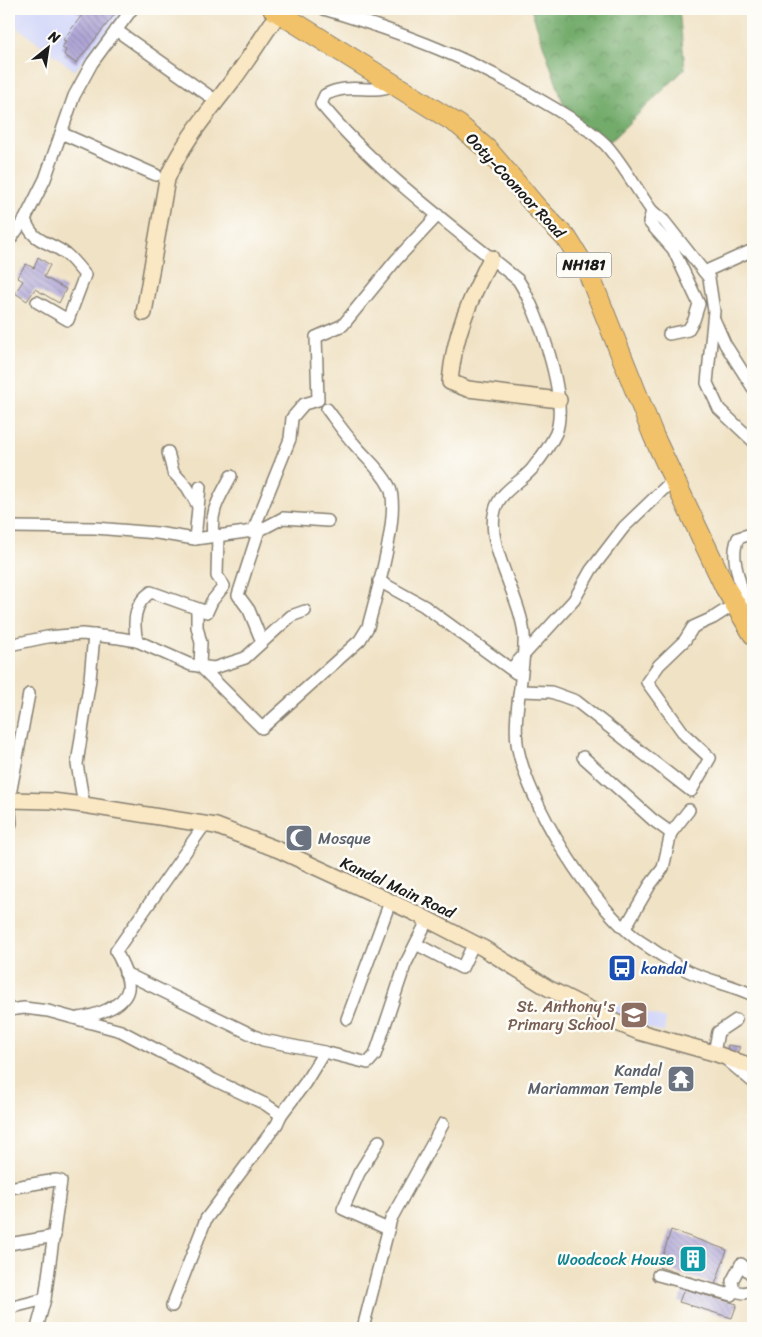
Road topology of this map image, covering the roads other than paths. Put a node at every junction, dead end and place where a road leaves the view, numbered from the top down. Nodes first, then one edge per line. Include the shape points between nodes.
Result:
1 (132, 9) edge
2 (324, 9) edge
3 (276, 11) edge
4 (116, 30) junction
5 (396, 84) junction
6 (215, 100) junction
7 (61, 133) junction
8 (156, 176) dead end
9 (652, 211) junction
10 (438, 215) junction
11 (24, 219) junction
12 (9, 241) edge
13 (752, 254) edge
14 (491, 258) junction
15 (704, 272) junction
16 (36, 302) dead end
17 (144, 313) dead end
18 (714, 318) junction
19 (669, 334) dead end
20 (753, 388) edge
21 (559, 400) junction
22 (327, 409) dead end
23 (753, 441) edge
24 (168, 452) dead end
25 (231, 476) dead end
26 (674, 480) junction
27 (200, 487) dead end
28 (198, 506) junction
29 (328, 521) dead end
30 (9, 527) edge
31 (256, 530) junction
32 (216, 536) junction
33 (753, 537) edge
34 (195, 539) junction
35 (378, 581) junction
36 (197, 609) junction
37 (306, 611) dead end
38 (743, 612) edge
39 (753, 634) edge
40 (94, 636) junction
41 (137, 641) junction
42 (262, 642) junction
43 (9, 645) edge
44 (523, 657) junction
45 (200, 666) junction
46 (512, 669) junction
47 (522, 677) junction
48 (520, 691) junction
49 (29, 694) dead end
50 (583, 757) dead end
51 (9, 800) edge
52 (84, 805) junction
53 (690, 810) dead end
54 (205, 824) junction
55 (9, 829) edge
56 (671, 833) junction
57 (390, 902) junction
58 (428, 919) junction
59 (625, 928) junction
60 (474, 943) junction
61 (416, 944) junction
62 (125, 973) junction
63 (753, 994) edge
64 (9, 1010) edge
65 (74, 1019) junction
66 (347, 1019) dead end
67 (736, 1020) dead end
68 (324, 1052) junction
69 (718, 1054) junction
70 (753, 1067) edge
71 (753, 1082) edge
72 (281, 1115) junction
73 (443, 1124) dead end
74 (379, 1141) dead end
75 (9, 1188) edge
76 (388, 1228) junction
77 (55, 1236) junction
78 (9, 1244) edge
79 (658, 1275) dead end
80 (753, 1276) edge
81 (753, 1290) edge
82 (734, 1291) junction
83 (45, 1299) junction
84 (172, 1306) dead end
85 (9, 1308) edge
86 (37, 1328) edge
87 (363, 1328) edge

1 - 4 street
2 - 9 street via 450,52 561,112 606,145
3 - 5 highway, Ooty-Coonoor Road / NH181
3 - 6 street via 233,80
4 - 6 street
4 - 7 street via 92,63 74,96
5 - 10 street via 384,90 338,88 325,95 321,104 350,137
5 - 26 highway, Ooty-Coonoor Road / NH181 via 459,125 488,150 568,240 588,272
6 - 17 street via 184,142 167,179
7 - 8 street
7 - 11 street via 45,179
9 - 15 street via 664,221
9 - 19 street via 649,222 673,249 699,304 688,330
10 - 14 street
10 - 31 street via 396,260 343,326 316,337 318,400 304,404 292,418 290,439
11 - 12 street
11 - 16 street via 29,232 65,254 86,275 68,320
13 - 15 street
14 - 21 street via 518,280 530,298 545,341
14 - 21 street via 464,312 452,359 450,382 468,389
15 - 18 street via 709,278
18 - 20 street via 725,344
18 - 23 street via 707,383 720,409
21 - 44 street via 556,432 532,469 504,494 495,509 494,530 500,560 517,603 524,634
22 - 35 street via 390,487 393,504 390,530
24 - 28 street via 173,472
25 - 32 street via 211,518
26 - 38 highway, Ooty-Coonoor Road / NH181
26 - 44 street via 624,527 591,570 574,600
27 - 28 street
28 - 34 street
29 - 31 street via 283,518
30 - 34 street via 95,528
31 - 32 street
31 - 42 street via 238,595 249,610
32 - 34 street
32 - 36 street via 217,576 224,586 207,612
33 - 38 street via 738,538 735,546
35 - 45 street via 368,627 360,640 262,728
35 - 46 street via 424,606
36 - 41 street via 151,592 134,616
36 - 45 street
37 - 42 street via 291,616
38 - 39 highway, Ooty-Coonoor Road / NH181
38 - 48 street via 713,618 693,627 647,682 685,735 710,758 691,791 576,701 551,692
40 - 41 street
40 - 43 street via 47,637
40 - 52 street via 77,764
41 - 45 street
42 - 45 street via 244,658 214,668
44 - 46 street
44 - 47 street
46 - 47 street
47 - 48 street
48 - 59 street via 517,740 521,765 534,797 600,904
49 - 51 street
50 - 56 street
51 - 52 street, Kandal Main Road
51 - 55 street
52 - 54 street, Kandal Main Road
53 - 56 street
54 - 57 street, Kandal Main Road via 279,850
54 - 62 street via 116,951
56 - 59 street via 663,868
57 - 58 street, Kandal Main Road
57 - 66 street
58 - 60 street, Kandal Main Road
58 - 61 street
59 - 63 street via 641,943 688,971
60 - 61 street via 462,968
60 - 69 street, Kandal Main Road via 548,988 616,1022 639,1032
61 - 68 street via 375,1055 368,1063
62 - 65 street via 126,995 113,1007
62 - 68 street via 264,1040
64 - 65 street via 48,1011
65 - 72 street via 142,1040
67 - 69 street via 718,1032
68 - 72 street
69 - 70 street, Kandal Main Road
69 - 71 street
72 - 84 street via 206,1219
73 - 76 street
74 - 76 street via 359,1173 344,1209
75 - 77 street via 61,1181
76 - 87 street
77 - 78 street
77 - 83 street
79 - 82 street via 731,1295
80 - 82 street via 741,1264 732,1281
81 - 82 street via 744,1293
83 - 85 street
83 - 86 street

